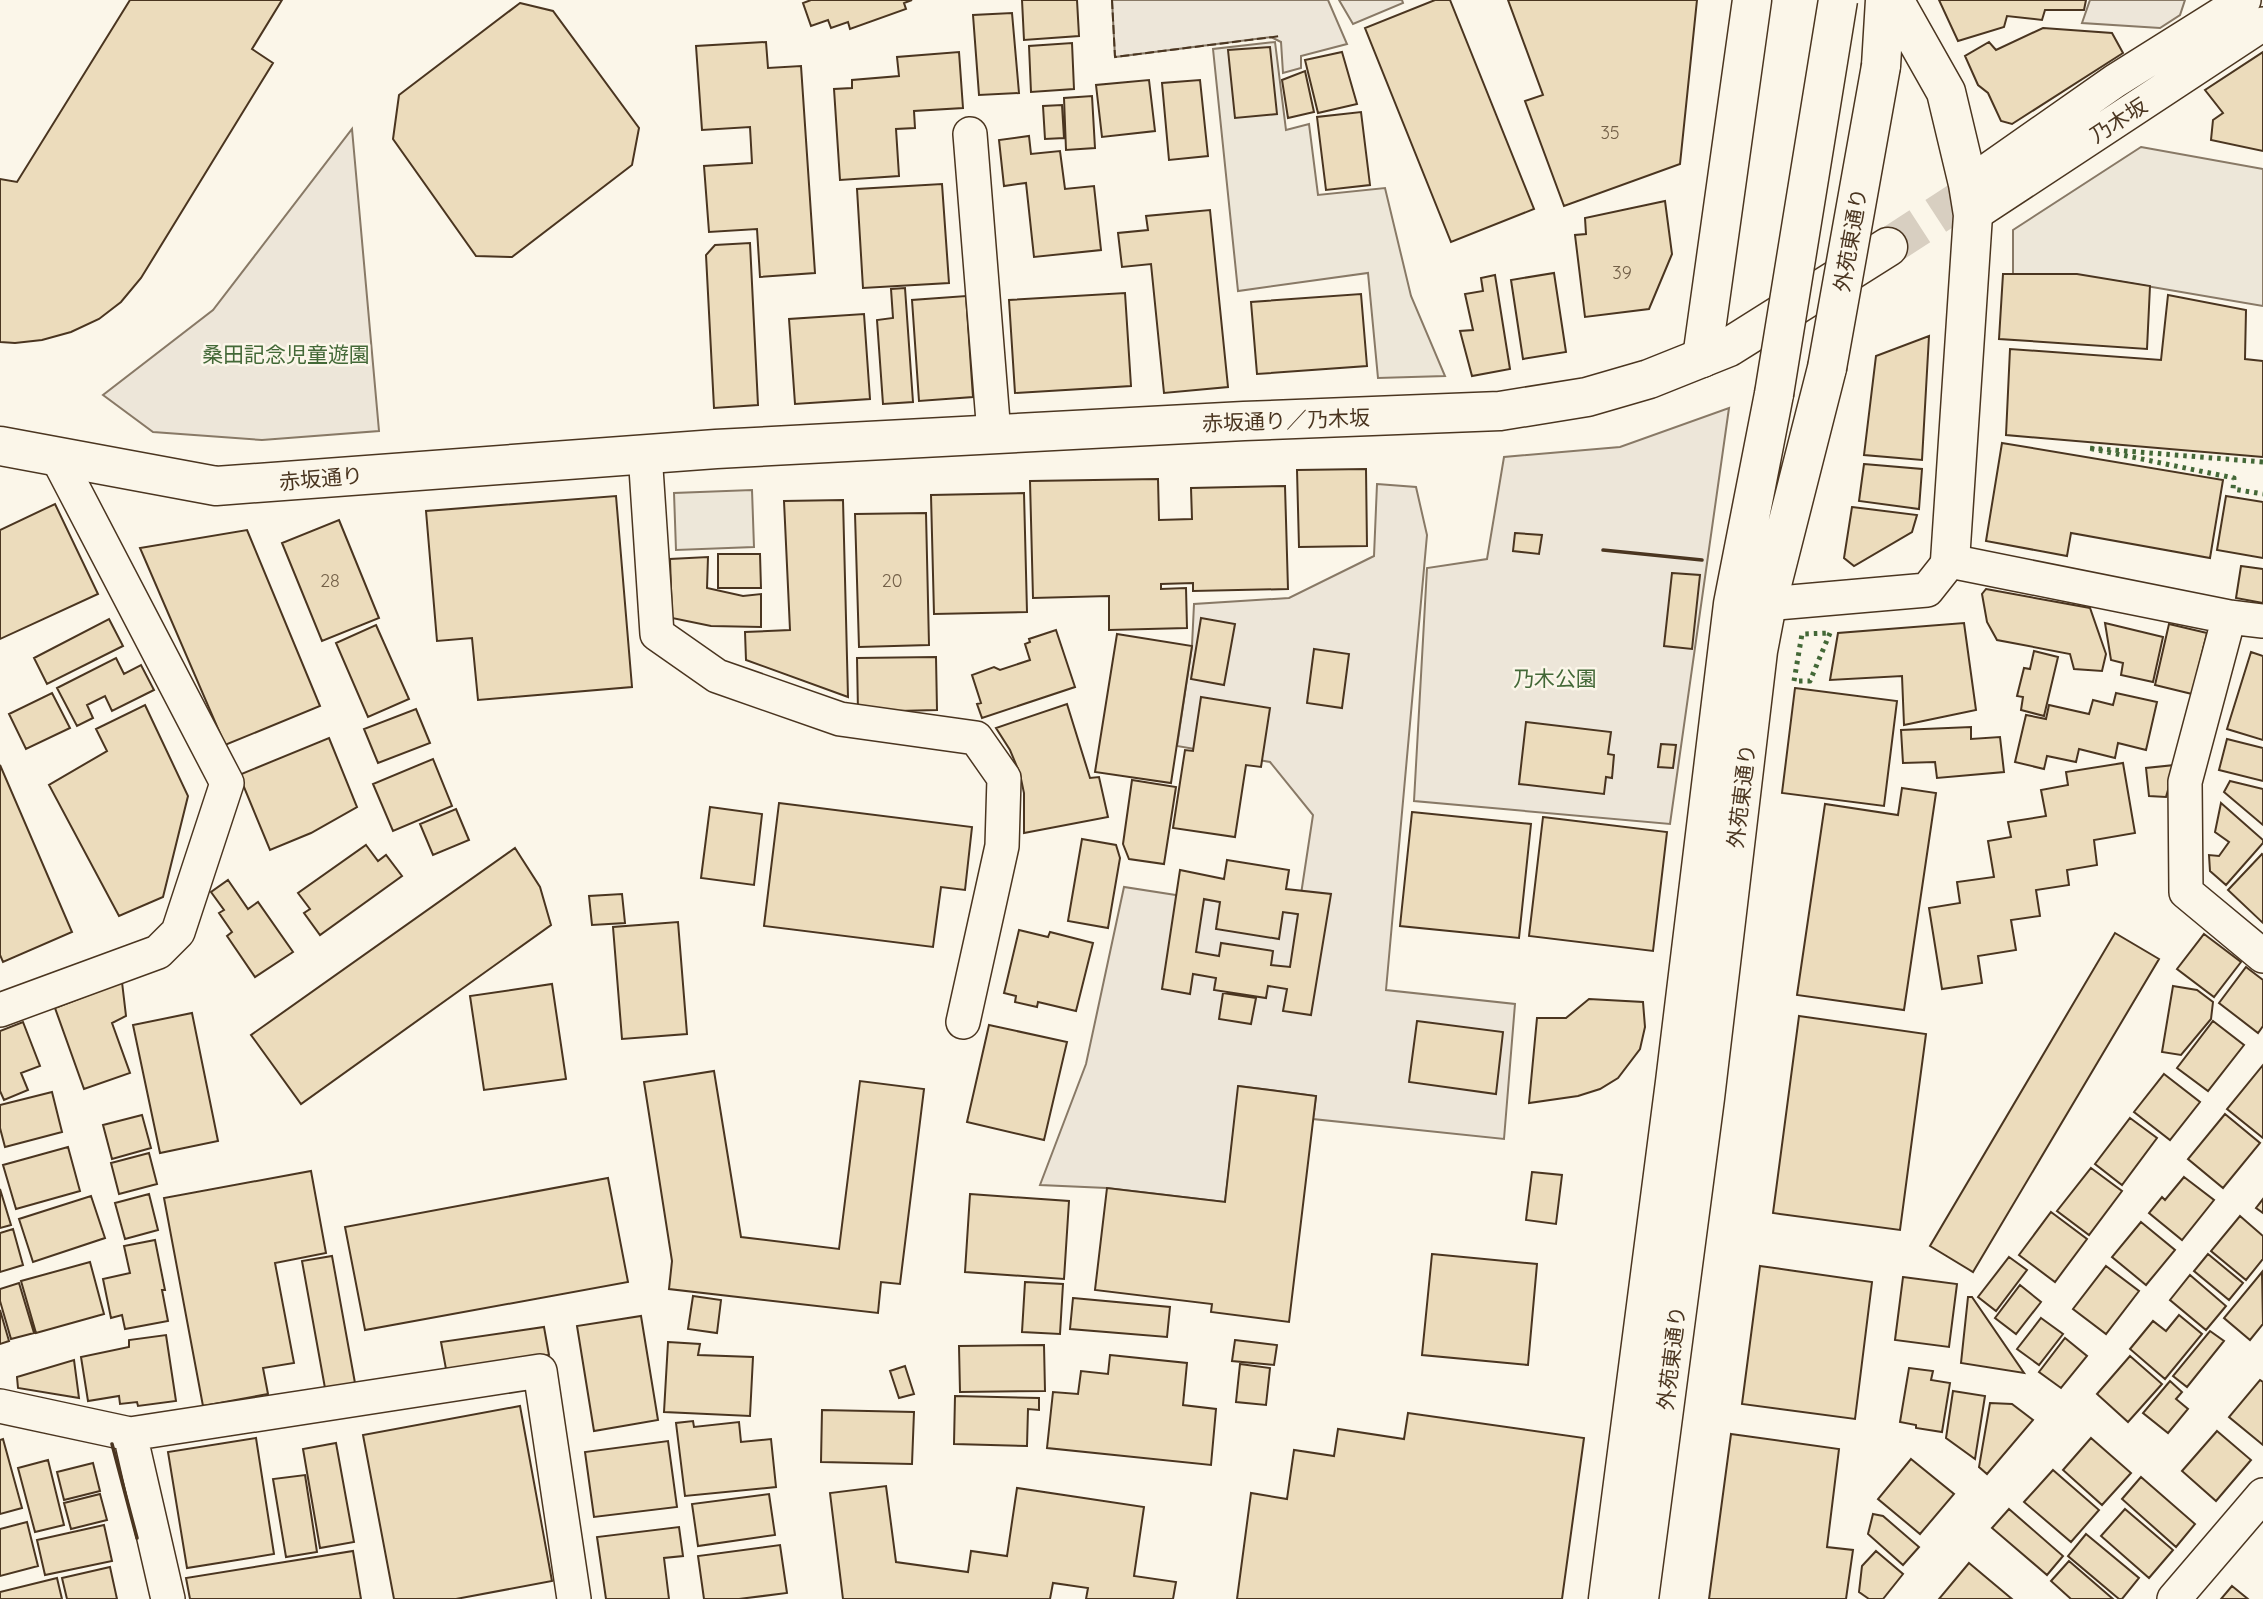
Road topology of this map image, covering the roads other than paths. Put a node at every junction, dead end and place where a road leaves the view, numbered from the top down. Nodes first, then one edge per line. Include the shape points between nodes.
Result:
1 (1752, 0) edge
2 (1838, 0) edge
3 (1885, 0) edge
4 (1894, 0) edge
5 (2244, 0) edge
6 (2263, 24) edge
7 (970, 134) dead end
8 (1971, 199) junction
9 (1888, 247) tunnel mouth
10 (1702, 358) junction
11 (994, 434) junction
12 (0, 446) edge
13 (645, 453) junction
14 (57, 457) junction
15 (1950, 561) junction
16 (1750, 604) junction
17 (2228, 617) junction
18 (2263, 621) edge
19 (2263, 956) edge
20 (0, 1010) edge
21 (963, 1022) dead end
22 (0, 1406) edge
23 (130, 1434) junction
24 (2263, 1495) edge
25 (168, 1599) edge
26 (574, 1599) edge
27 (1608, 1599) edge
28 (1639, 1599) edge
29 (2174, 1599) edge

1 - 10 main road
2 - 16 main road, 外苑東通り, bridge via 1774,394
3 - 16 main road, 外苑東通り, bridge via 1881,66 1827,368
4 - 8 main road via 1946,92
5 - 8 street, 乃木坂 via 2115,81
6 - 8 street, 乃木坂
7 - 11 street
8 - 15 main road
9 - 10 main road, 赤坂通り／乃木坂 via 1729,347
10 - 11 main road, 赤坂通り／乃木坂 via 1587,397 1500,411
11 - 13 main road, 赤坂通り／乃木坂
12 - 14 main road, 赤坂通り
13 - 14 main road, 赤坂通り via 216,486
13 - 21 street via 657,634 717,676 840,719 976,738 1004,778 1002,846
14 - 20 street via 227,783 178,932 158,952
15 - 16 street via 1927,590
15 - 17 street
16 - 27 main road, 外苑東通り via 1677,1070
16 - 28 main road, 外苑東通り via 1758,651
17 - 18 street
17 - 19 street via 2185,782 2186,892
22 - 23 street
23 - 25 street
23 - 26 street via 540,1370
24 - 29 street

